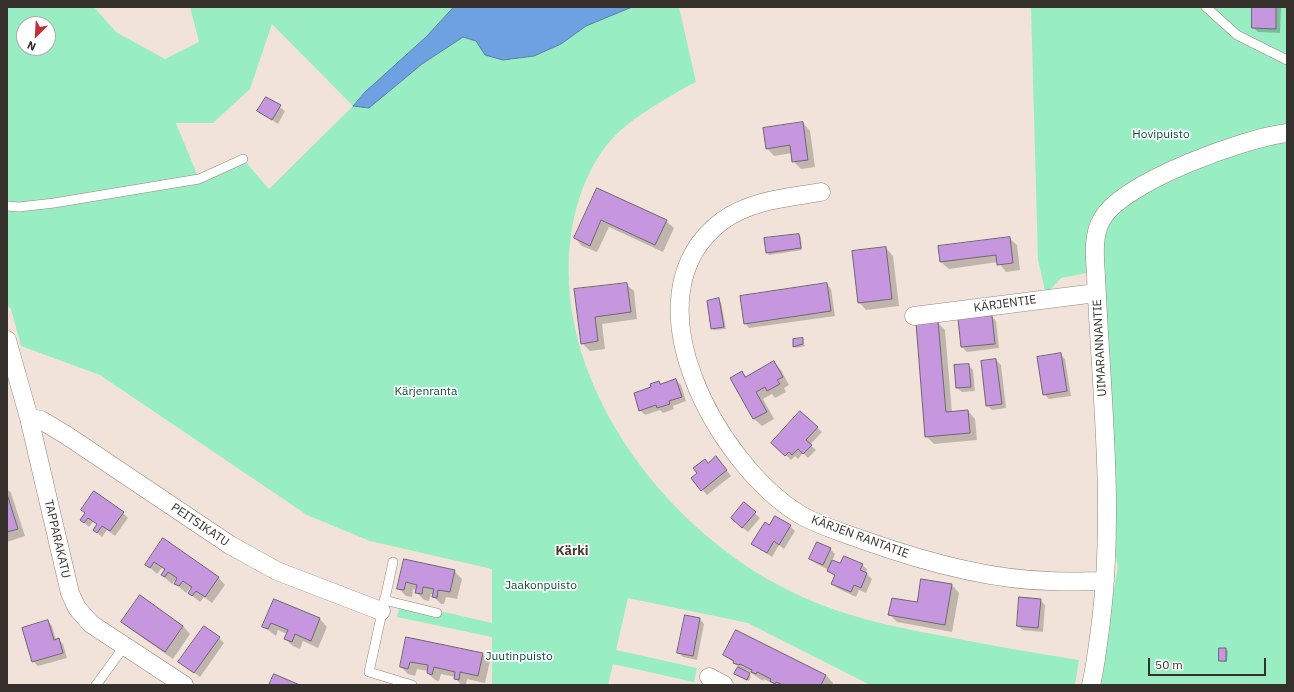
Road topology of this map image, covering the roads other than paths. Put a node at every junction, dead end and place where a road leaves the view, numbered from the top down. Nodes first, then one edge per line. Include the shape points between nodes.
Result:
1 (1206, 7) edge
2 (1287, 60) edge
3 (1287, 133) edge
4 (244, 159) dead end
5 (821, 192) dead end
6 (7, 206) edge
7 (1096, 293) junction
8 (914, 316) dead end
9 (7, 340) edge
10 (29, 418) junction
11 (393, 562) dead end
12 (1105, 581) junction
13 (383, 606) junction
14 (437, 613) dead end
15 (124, 647) junction
16 (96, 685) edge
17 (184, 685) edge
18 (412, 685) edge
19 (1091, 685) edge

1 - 2 lane via 1236,35
3 - 7 street, UIMARANNANTIE via 1238,145 1184,164 1113,204 1102,219 1095,245
4 - 6 lane via 200,179 54,203
5 - 12 street, KÄRJEN RANTATIE via 756,203 740,210 709,233 690,261 678,308 684,345 702,399 728,443 758,479 799,514 849,535 894,551 1011,578
7 - 8 street, KÄRJENTIE
7 - 12 street, UIMARANNANTIE via 1108,501
9 - 10 street, TAPPARAKATU
10 - 13 street, PEITSIKATU via 41,420 66,435 241,551 278,571
10 - 15 street, TAPPARAKATU via 70,593 77,608 91,624
11 - 13 lane
12 - 19 street, UIMARANNANTIE
13 - 14 lane
13 - 18 lane via 369,672
15 - 16 lane
15 - 17 street, TAPPARAKATU

